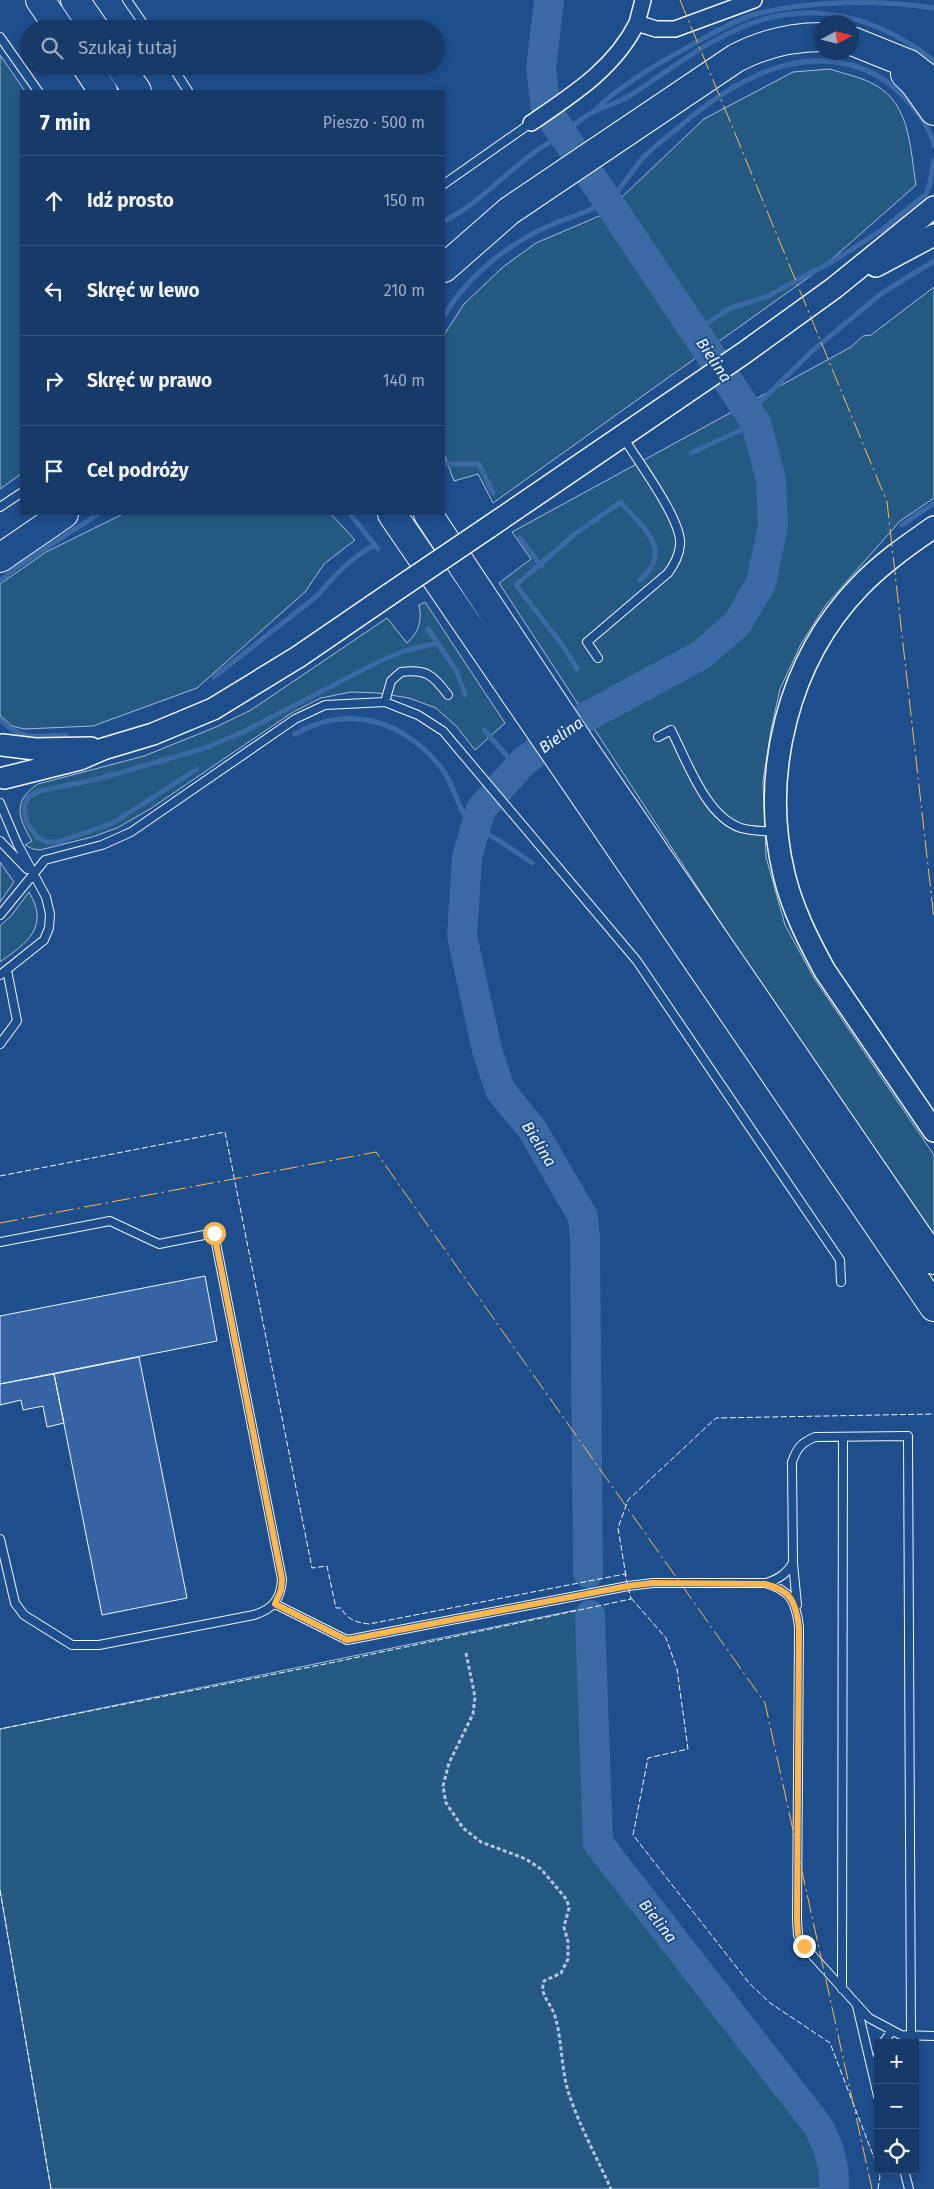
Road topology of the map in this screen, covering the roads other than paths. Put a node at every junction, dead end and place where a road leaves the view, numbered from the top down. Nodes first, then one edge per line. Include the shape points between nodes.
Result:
1 (40, 0) edge
2 (76, 0) edge
3 (128, 0) edge
4 (643, 0) edge
5 (754, 0) edge
6 (54, 20) edge
7 (89, 20) edge
8 (141, 20) edge
9 (637, 23) junction
10 (0, 37) edge
11 (814, 38) edge
12 (859, 44) edge
13 (884, 54) junction
14 (20, 65) edge
15 (27, 75) edge
16 (92, 75) edge
17 (126, 75) edge
18 (178, 75) edge
19 (934, 83) edge
20 (37, 90) edge
21 (102, 90) edge
22 (136, 90) edge
23 (187, 90) edge
24 (934, 111) edge
25 (532, 123) joint
26 (445, 183) edge
27 (934, 207) edge
28 (509, 211) junction
29 (934, 235) edge
30 (445, 244) edge
31 (445, 267) edge
32 (834, 288) junction
33 (622, 435) junction
34 (20, 494) edge
35 (0, 508) edge
36 (63, 515) edge
37 (373, 515) edge
38 (393, 515) edge
39 (429, 515) edge
40 (436, 515) edge
41 (934, 527) edge
42 (457, 557) junction
43 (0, 558) edge
44 (434, 574) junction
45 (598, 658) dead end
46 (448, 695) dead end
47 (385, 702) junction
48 (658, 737) dead end
49 (1, 744) edge
50 (104, 749) junction
51 (2, 783) edge
52 (0, 802) edge
53 (777, 832) junction
54 (0, 841) edge
55 (32, 874) junction
56 (0, 915) edge
57 (3, 973) edge
58 (0, 1044) edge
59 (934, 1131) edge
60 (0, 1242) edge
61 (934, 1260) edge
62 (841, 1282) dead end
63 (934, 1307) edge
64 (843, 1437) junction
65 (0, 1539) edge
66 (793, 1562) junction
67 (765, 1584) junction
68 (275, 1604) junction
69 (797, 1609) junction
70 (842, 1989) junction
71 (857, 2006) junction
72 (891, 2032) junction
73 (934, 2036) edge
74 (911, 2037) junction
75 (886, 2039) edge
76 (900, 2039) edge
77 (874, 2073) edge
78 (873, 2077) junction
79 (875, 2084) edge
80 (905, 2174) edge
81 (909, 2189) edge

1 - 6 highway
2 - 7 highway
3 - 8 lane
4 - 9 street
5 - 9 street via 675,29 656,29
9 - 25 street via 628,41 608,66
10 - 14 lane
11 - 28 highway via 783,40 756,48 710,74
12 - 13 highway
13 - 19 highway via 909,64
13 - 24 highway via 915,84
15 - 20 lane
16 - 21 highway
17 - 22 highway
18 - 23 lane
25 - 26 lane
27 - 32 main road
28 - 30 highway
28 - 31 highway
29 - 32 main road
32 - 33 main road
33 - 45 lane via 675,520 680,545 676,563 668,573 587,642
33 - 50 main road, bridge via 298,657 213,709 153,734
34 - 35 lane
36 - 43 highway
37 - 44 highway
38 - 44 highway
39 - 42 highway
40 - 42 highway
41 - 53 main road via 889,559 860,586 834,616 814,651 795,692 783,732 776,780
42 - 61 highway via 584,749
44 - 63 highway
46 - 47 lane via 435,678 419,670 401,672 392,682
47 - 55 lane via 325,705 295,720 130,832 102,845 45,860
47 - 62 lane via 418,715 443,731 637,961 840,1260
48 - 53 lane via 671,730 712,807 725,820 742,828
49 - 50 main road via 35,749
49 - 51 main road via 6,761
50 - 51 main road
52 - 55 lane
53 - 59 main road via 790,896 810,944
54 - 55 lane
55 - 56 lane
55 - 57 lane via 46,897 49,928 44,940 34,950
57 - 58 lane via 17,1021
60 - 68 lane via 110,1221 159,1244 214,1233 282,1579
64 - 66 lane via 815,1437 802,1442 796,1450 792,1462
64 - 70 lane
64 - 74 lane via 908,1436
65 - 68 lane via 15,1603 24,1615 72,1645 99,1645 254,1615 268,1611
66 - 67 lane via 788,1572 778,1580
66 - 69 lane
67 - 68 lane via 653,1583 628,1586 347,1640
67 - 69 lane via 779,1587
69 - 70 lane via 798,1927 804,1946
70 - 71 lane
71 - 72 lane
71 - 78 lane
72 - 75 lane
72 - 76 lane
73 - 74 lane
74 - 76 lane
77 - 78 lane
78 - 79 lane
80 - 81 lane

